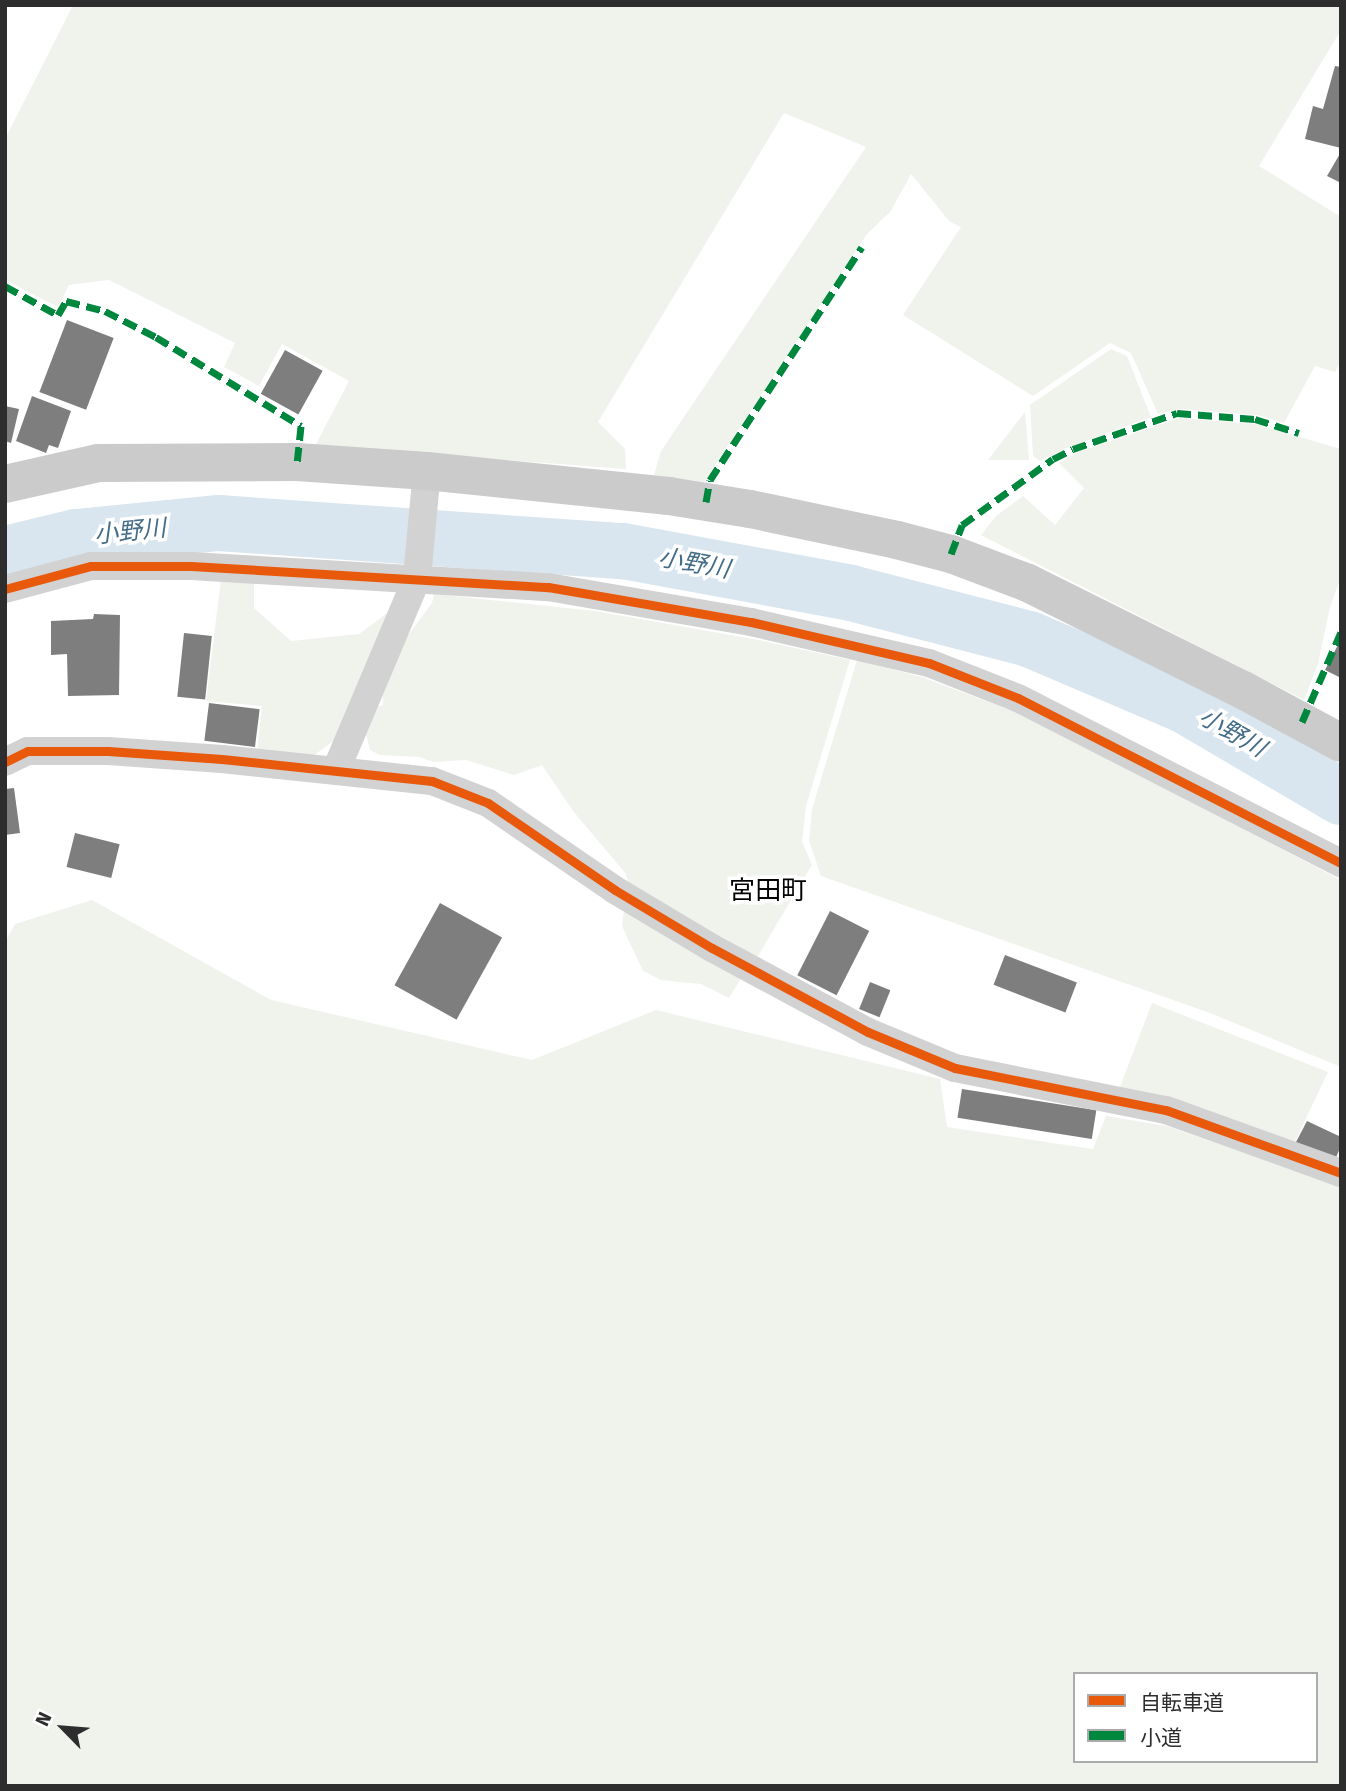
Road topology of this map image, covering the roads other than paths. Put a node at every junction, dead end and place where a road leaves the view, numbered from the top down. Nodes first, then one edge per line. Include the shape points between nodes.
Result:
1 (427, 480) junction
2 (5, 484) edge
3 (418, 573) junction
4 (5, 589) edge
5 (1341, 743) edge
6 (5, 762) edge
7 (336, 770) junction
8 (1341, 863) edge
9 (1341, 1173) edge

1 - 2 street via 285,462 98,463
1 - 3 street
1 - 5 street via 717,504 951,555 1040,589
3 - 4 street via 138,564 91,566
3 - 7 street
3 - 8 street via 548,587 751,622 929,663 1018,698
6 - 7 street via 28,751 81,750
7 - 9 street via 432,781 488,803 615,890 712,948 869,1032 955,1068 1166,1110

